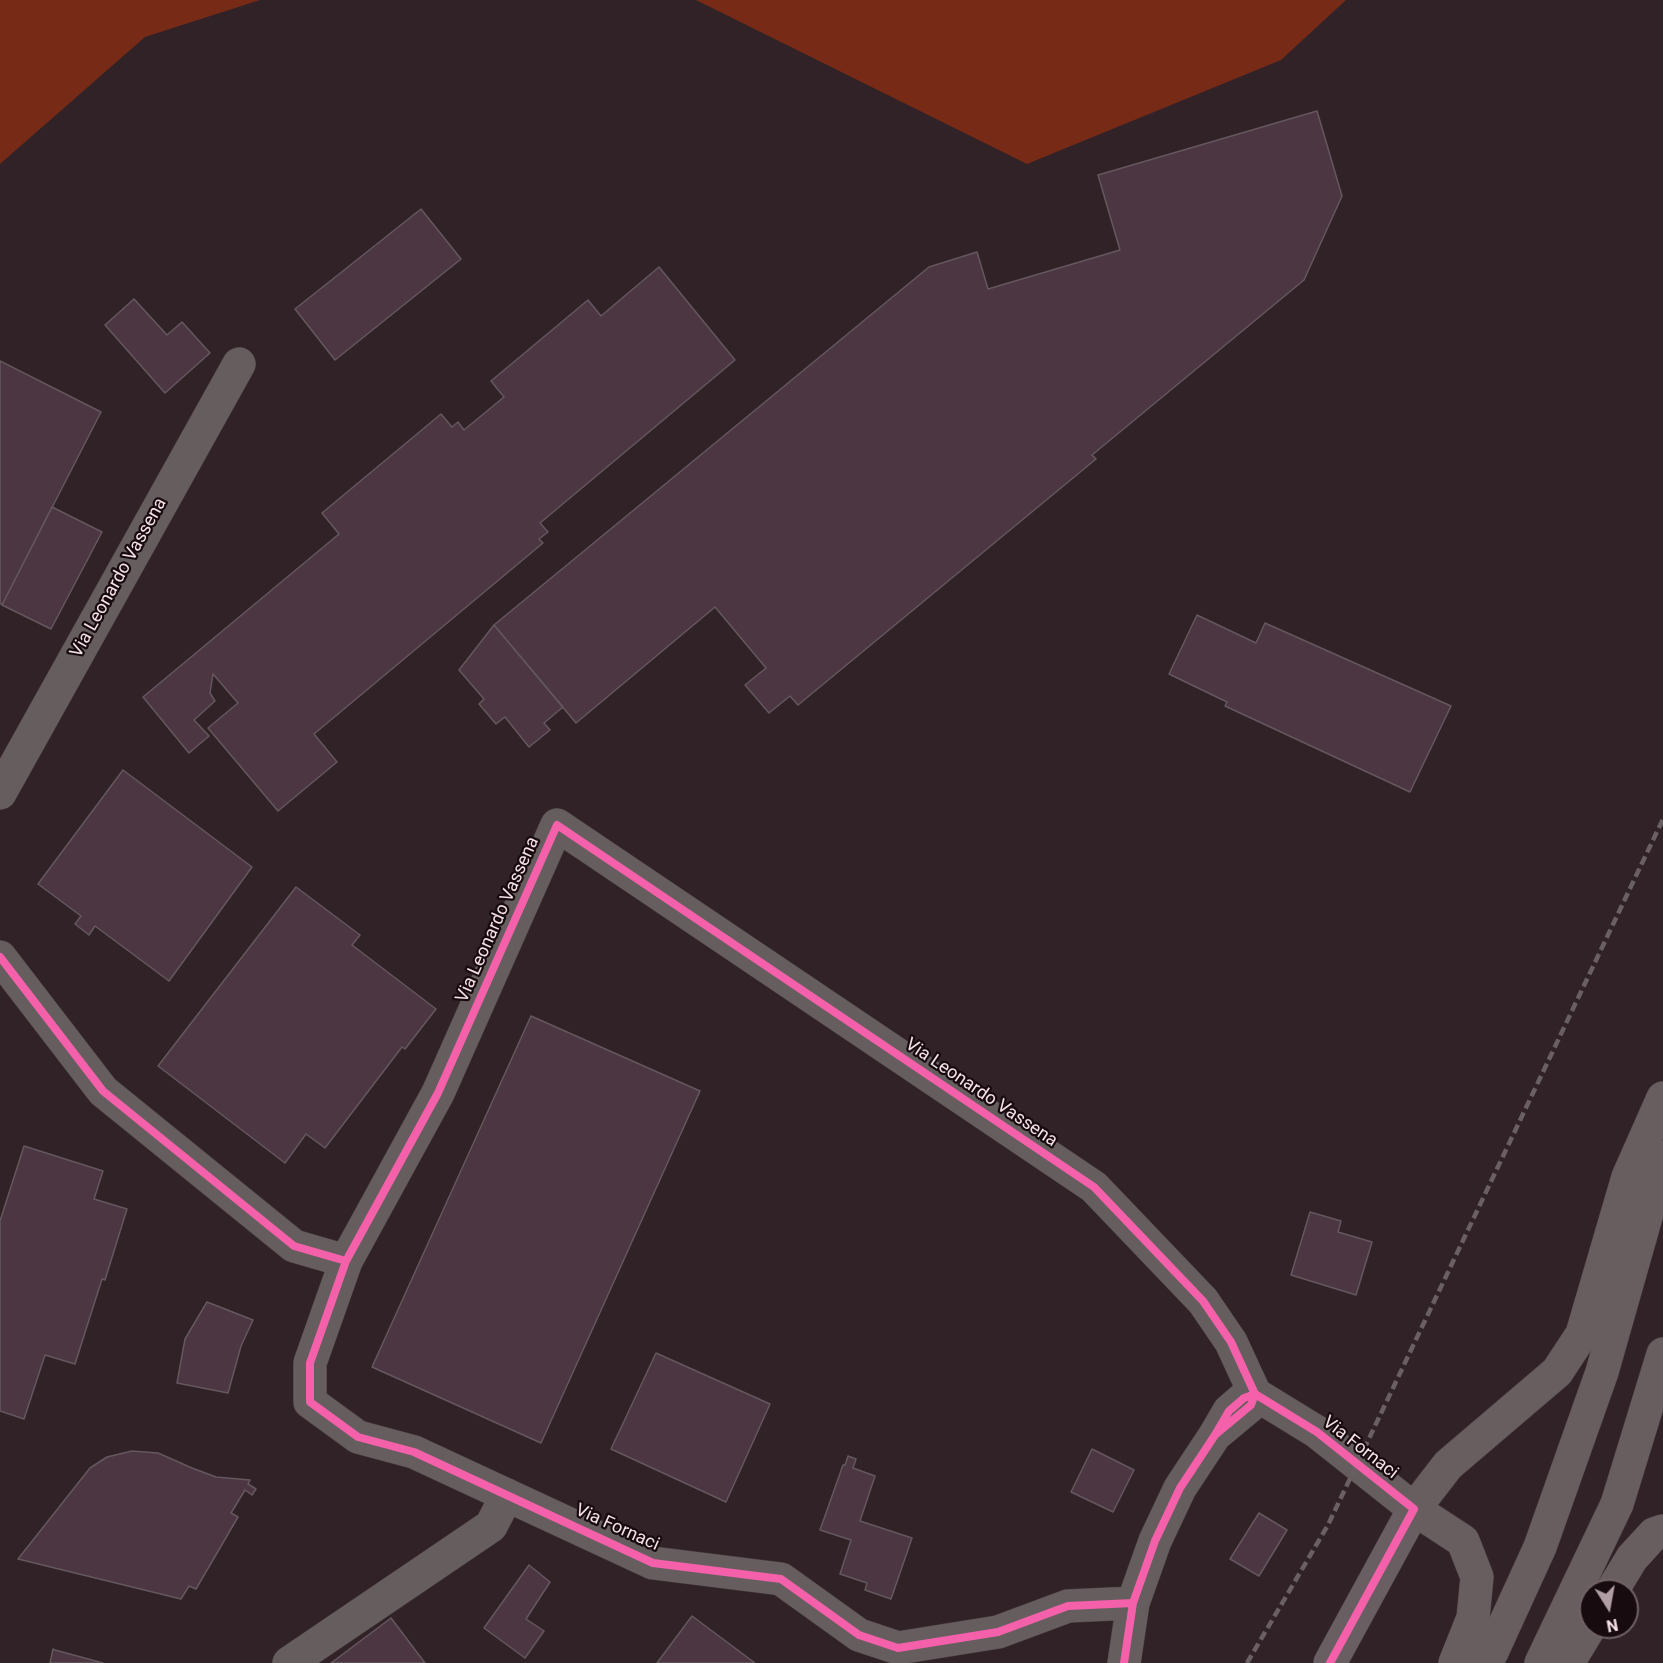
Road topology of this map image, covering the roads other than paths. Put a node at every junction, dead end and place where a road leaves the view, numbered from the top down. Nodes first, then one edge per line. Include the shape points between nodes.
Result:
1 (239, 363) dead end
2 (0, 793) edge
3 (0, 957) edge
4 (1663, 1098) edge
5 (1663, 1157) edge
6 (346, 1261) junction
7 (1663, 1353) edge
8 (1255, 1394) junction
9 (507, 1496) junction
10 (1414, 1509) junction
11 (1663, 1531) edge
12 (1619, 1579) edge
13 (1133, 1603) junction
14 (1583, 1639) edge
15 (290, 1663) edge
16 (1124, 1663) edge
17 (1330, 1663) edge
18 (1455, 1663) edge
19 (1485, 1663) edge
20 (1541, 1663) edge
21 (1568, 1663) edge

1 - 2 street, Via Leonardo Vassena
3 - 6 street via 103,1091 294,1246
4 - 10 main road via 1628,1177 1582,1334 1557,1372 1448,1465
5 - 19 main road via 1602,1372 1540,1547
6 - 8 street, Via Leonardo Vassena via 438,1093 557,825 1094,1187 1203,1301 1231,1341
6 - 9 street, Via Fornaci via 310,1363 310,1402 358,1437 414,1452
7 - 20 main road via 1617,1504
8 - 10 street, Via Fornaci via 1317,1432
8 - 13 street via 1229,1411 1180,1488 1155,1541
9 - 13 street, Via Fornaci via 653,1563 781,1579 859,1635 898,1648 998,1632 1068,1606
9 - 15 street via 491,1526
10 - 17 main road
10 - 18 main road via 1463,1541 1477,1577 1473,1618
11 - 12 main road via 1654,1534 1632,1558
13 - 16 street
14 - 21 main road

